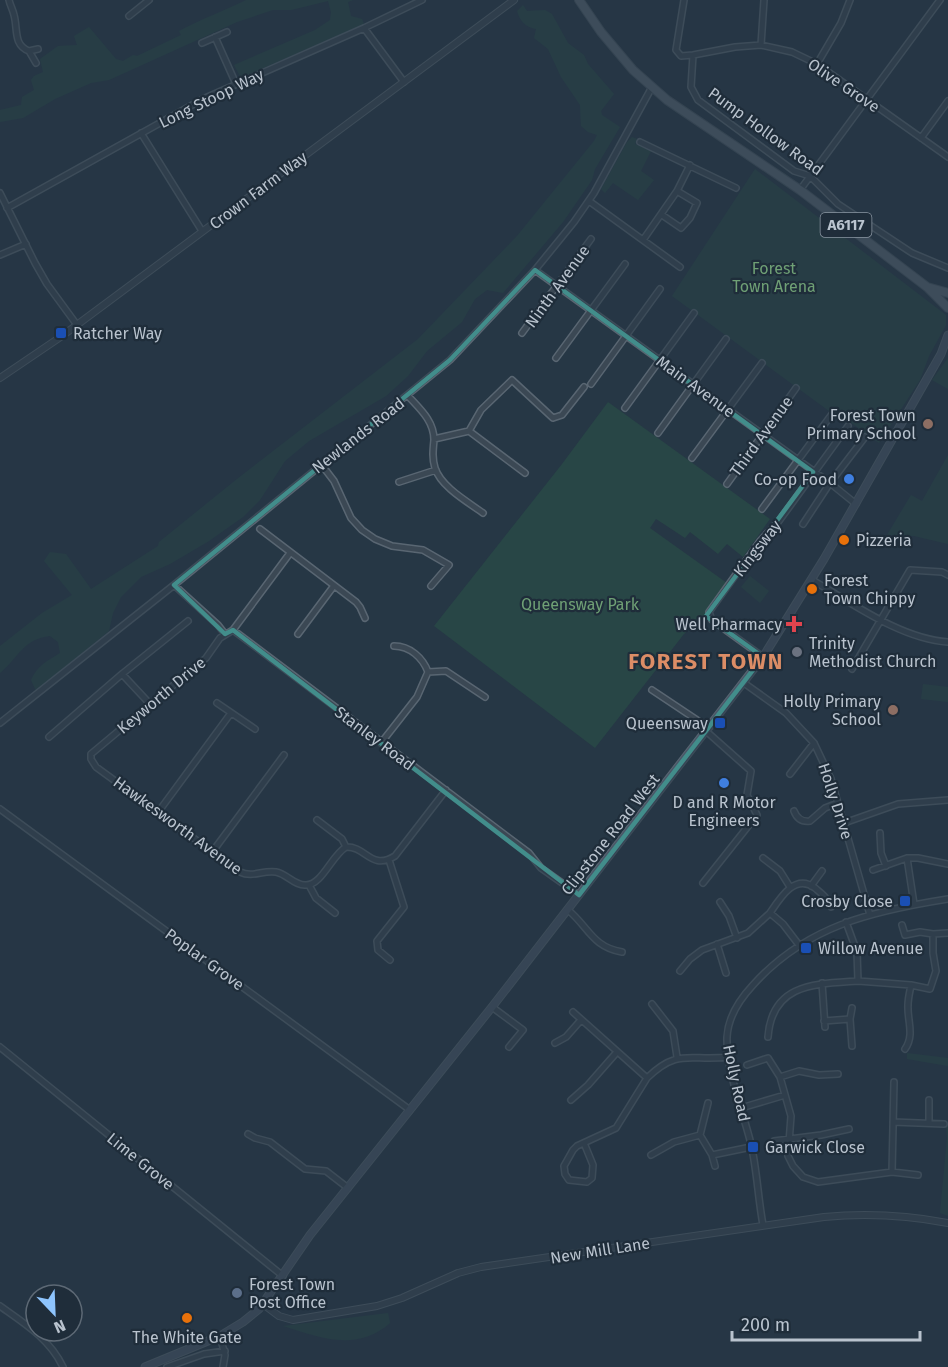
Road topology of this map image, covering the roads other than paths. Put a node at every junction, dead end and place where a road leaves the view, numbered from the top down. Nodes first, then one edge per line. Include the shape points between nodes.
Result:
1 (9, 0) edge
2 (149, 0) edge
3 (422, 0) edge
4 (514, 0) edge
5 (684, 0) edge
6 (764, 0) edge
7 (850, 0) edge
8 (940, 0) edge
9 (578, 1) edge
10 (129, 16) dead end
11 (364, 28) junction
12 (227, 32) dead end
13 (215, 37) junction
14 (202, 43) dead end
15 (761, 45) junction
16 (38, 49) dead end
17 (29, 51) junction
18 (693, 55) junction
19 (36, 63) dead end
20 (817, 64) junction
21 (405, 82) junction
22 (236, 84) junction
23 (652, 87) junction
24 (865, 99) junction
25 (948, 101) edge
26 (141, 133) junction
27 (921, 138) junction
28 (640, 142) dead end
29 (948, 157) edge
30 (690, 165) junction
31 (810, 176) junction
32 (736, 188) dead end
33 (800, 190) junction
34 (677, 191) junction
35 (0, 193) edge
36 (589, 201) junction
37 (7, 208) junction
38 (662, 215) junction
39 (202, 231) junction
40 (591, 239) dead end
41 (643, 240) junction
42 (26, 244) junction
43 (0, 255) edge
44 (626, 264) dead end
45 (680, 267) dead end
46 (948, 268) edge
47 (535, 270) junction
48 (557, 285) junction
49 (927, 287) junction
50 (660, 289) dead end
51 (937, 289) junction
52 (948, 292) edge
53 (948, 299) edge
54 (948, 308) edge
55 (591, 310) junction
56 (694, 314) dead end
57 (77, 325) junction
58 (522, 333) dead end
59 (948, 335) edge
60 (626, 336) junction
61 (726, 339) dead end
62 (948, 347) edge
63 (941, 354) junction
64 (556, 358) dead end
65 (660, 360) junction
66 (762, 363) dead end
67 (0, 378) edge
68 (591, 384) dead end
69 (693, 385) junction
70 (584, 387) dead end
71 (796, 388) dead end
72 (408, 396) junction
73 (625, 408) dead end
74 (728, 410) junction
75 (832, 414) dead end
76 (848, 426) dead end
77 (469, 431) junction
78 (658, 433) dead end
79 (762, 434) junction
80 (866, 437) dead end
81 (434, 439) junction
82 (693, 458) dead end
83 (798, 460) junction
84 (321, 464) junction
85 (436, 470) junction
86 (813, 472) junction
87 (525, 473) dead end
88 (399, 482) dead end
89 (830, 483) junction
90 (727, 484) dead end
91 (856, 504) junction
92 (762, 509) dead end
93 (483, 513) dead end
94 (803, 524) dead end
95 (260, 529) dead end
96 (290, 553) junction
97 (948, 575) edge
98 (812, 580) junction
99 (174, 585) junction
100 (431, 586) dead end
101 (333, 587) junction
102 (365, 618) dead end
103 (880, 620) junction
104 (188, 621) dead end
105 (233, 630) junction
106 (225, 634) junction
107 (298, 634) dead end
108 (948, 642) edge
109 (394, 646) dead end
110 (763, 657) junction
111 (852, 669) dead end
112 (428, 672) junction
113 (122, 674) junction
114 (744, 683) junction
115 (652, 690) dead end
116 (485, 698) dead end
117 (217, 703) dead end
118 (150, 704) junction
119 (231, 713) junction
120 (0, 723) edge
121 (255, 729) dead end
122 (708, 730) junction
123 (49, 737) dead end
124 (381, 743) junction
125 (814, 743) junction
126 (91, 754) joint
127 (284, 755) dead end
128 (790, 774) dead end
129 (446, 790) junction
130 (948, 801) edge
131 (838, 803) junction
132 (0, 808) edge
133 (159, 811) junction
134 (794, 811) dead end
135 (317, 820) dead end
136 (844, 823) junction
137 (880, 833) dead end
138 (346, 847) junction
139 (213, 851) junction
140 (764, 858) dead end
141 (907, 858) junction
142 (389, 860) junction
143 (948, 864) edge
144 (886, 866) junction
145 (873, 870) dead end
146 (822, 871) dead end
147 (703, 883) dead end
148 (309, 885) junction
149 (812, 886) junction
150 (790, 887) junction
151 (579, 895) junction
152 (948, 899) edge
153 (720, 902) dead end
154 (914, 904) junction
155 (831, 907) dead end
156 (568, 910) junction
157 (770, 913) junction
158 (335, 914) dead end
159 (870, 915) junction
160 (846, 922) junction
161 (902, 925) dead end
162 (948, 933) edge
163 (933, 934) junction
164 (737, 938) junction
165 (717, 944) junction
166 (799, 945) junction
167 (622, 952) dead end
168 (390, 960) dead end
169 (680, 971) dead end
170 (726, 972) dead end
171 (858, 981) junction
172 (822, 983) junction
173 (911, 985) junction
174 (652, 1004) dead end
175 (492, 1006) junction
176 (852, 1008) dead end
177 (573, 1012) dead end
178 (850, 1019) junction
179 (581, 1020) junction
180 (768, 1037) dead end
181 (555, 1043) dead end
182 (852, 1046) dead end
183 (0, 1047) edge
184 (509, 1047) dead end
185 (905, 1049) dead end
186 (617, 1052) junction
187 (677, 1057) junction
188 (728, 1057) junction
189 (747, 1065) dead end
190 (838, 1074) dead end
191 (780, 1077) junction
192 (647, 1078) junction
193 (894, 1082) dead end
194 (785, 1095) junction
195 (571, 1100) dead end
196 (929, 1100) dead end
197 (708, 1103) dead end
198 (741, 1108) junction
199 (410, 1110) junction
200 (893, 1122) junction
201 (929, 1124) junction
202 (944, 1124) dead end
203 (849, 1129) dead end
204 (248, 1134) dead end
205 (700, 1135) junction
206 (790, 1138) junction
207 (774, 1141) dead end
208 (584, 1143) junction
209 (752, 1147) junction
210 (651, 1155) dead end
211 (712, 1155) junction
212 (714, 1166) dead end
213 (892, 1172) junction
214 (918, 1176) dead end
215 (348, 1188) junction
216 (948, 1223) edge
217 (763, 1225) junction
218 (283, 1276) junction
219 (262, 1304) junction
220 (0, 1306) edge
221 (220, 1336) junction
222 (225, 1351) junction
223 (63, 1367) edge
224 (146, 1367) edge
225 (167, 1367) edge
226 (223, 1367) edge

1 - 17 street via 18,41
2 - 10 street
3 - 11 street, Long Stoop Way
4 - 21 street, Crown Farm Way
5 - 18 street via 676,50 681,56
6 - 15 street
7 - 20 street
8 - 24 street
9 - 23 main road, A6117 via 633,70
11 - 21 street
11 - 22 street, Long Stoop Way
12 - 13 street
13 - 14 street
13 - 22 street
15 - 18 street, Olive Grove
15 - 20 street, Olive Grove via 792,52
16 - 17 street
17 - 19 street
18 - 31 street, Pump Hollow Road via 691,87 698,100 794,171
20 - 24 street, Olive Grove
21 - 39 street, Crown Farm Way
22 - 26 street, Long Stoop Way
23 - 33 main road, Pump Hollow Road / A6117
23 - 36 street, Newlands Road
24 - 27 street, Olive Grove
24 - 31 street
25 - 27 street
26 - 37 street, Long Stoop Way
26 - 39 street
27 - 29 street, Olive Grove
28 - 30 street
30 - 32 street
30 - 34 street
31 - 33 street
31 - 46 street, Pump Hollow Road via 838,204 912,253
33 - 49 main road, Pump Hollow Road / A6117
34 - 38 street
34 - 38 street via 697,203 690,218 681,228
35 - 37 street
36 - 41 street
36 - 47 street, Newlands Road
37 - 42 street
38 - 41 street
39 - 57 street, Crown Farm Way
40 - 48 street, Ninth Avenue
41 - 45 street
42 - 43 street
42 - 57 street via 47,284
44 - 55 street
47 - 48 street, Main Avenue
47 - 72 street, Newlands Road via 450,360
48 - 55 street, Main Avenue
48 - 58 street, Ninth Avenue
49 - 51 main road, Pump Hollow Road / A6117
49 - 54 main road, Pump Hollow Road / A6117
50 - 60 street
51 - 52 main road, Pump Hollow Road
51 - 53 main road
55 - 60 street, Main Avenue
55 - 64 street
56 - 65 street
57 - 67 street, Crown Farm Way
59 - 63 main road, Clipstone Road West
60 - 65 street, Main Avenue
60 - 68 street
61 - 69 street
62 - 63 main road, Clipstone Road West
63 - 91 main road, Clipstone Road West
65 - 69 street, Main Avenue
65 - 73 street
66 - 74 street
69 - 74 street, Main Avenue
69 - 78 street
70 - 77 street via 562,415 552,418 512,380 481,410
71 - 79 street, Third Avenue
72 - 81 street via 429,419
72 - 84 street, Newlands Road
74 - 79 street, Main Avenue
74 - 82 street
75 - 83 street
76 - 86 street, Kingsway
77 - 81 street
77 - 87 street
79 - 83 street, Main Avenue
79 - 90 street, Third Avenue
80 - 89 street
81 - 85 street
83 - 86 street, Main Avenue
83 - 92 street
84 - 99 street, Newlands Road
84 - 100 street via 334,480 351,518 362,530 392,546 423,550 449,565
85 - 88 street
85 - 93 street via 453,492
86 - 89 street, Main Avenue
86 - 110 street, Kingsway via 709,612 712,620
89 - 91 street, Main Avenue
89 - 94 street
91 - 98 main road, Clipstone Road West
95 - 96 street
96 - 101 street
96 - 105 street
97 - 103 street via 910,570
98 - 103 street
98 - 110 main road, Clipstone Road West
99 - 106 street
99 - 120 street, Newlands Road
101 - 102 street via 356,602
101 - 107 street
103 - 108 street via 931,641
103 - 111 street
104 - 113 street
105 - 106 street
105 - 124 street, Stanley Road
106 - 118 street, Keyworth Drive via 206,658
109 - 112 street via 410,650
110 - 114 main road, Clipstone Road West
112 - 116 street via 446,671
112 - 124 street via 417,697
113 - 118 street
113 - 123 street
114 - 122 main road, Clipstone Road West
114 - 125 street, Holly Drive via 786,713
115 - 122 street
117 - 119 street
118 - 126 street, Keyworth Drive
119 - 121 street
119 - 133 street
122 - 147 street via 751,771 747,795 757,815
122 - 151 main road, Clipstone Road West
124 - 129 street, Stanley Road
125 - 128 street
125 - 131 street, Holly Drive
126 - 133 street, Hawkesworth Avenue via 96,767
127 - 139 street
129 - 142 street
129 - 151 street, Stanley Road
130 - 136 street via 898,804
131 - 134 street via 810,820 801,820
131 - 136 street, Holly Drive
132 - 199 street, Poplar Grove
133 - 139 street, Hawkesworth Avenue
135 - 138 street via 342,839
136 - 159 street, Holly Drive
137 - 144 street
138 - 142 street via 376,861
138 - 148 street
139 - 148 street, Hawkesworth Avenue via 247,875 275,872
140 - 150 street via 780,871
141 - 143 street
141 - 144 street
141 - 154 street
142 - 168 street via 404,903 403,911 377,941 378,950
144 - 145 street
146 - 149 street
148 - 158 street, Hawkesworth Avenue via 316,898
149 - 150 street via 800,883
149 - 155 street via 826,896
150 - 157 street
151 - 156 main road, Clipstone Road West
152 - 154 street, Holly Road
153 - 164 street
154 - 159 street, Holly Road
156 - 167 street via 589,934 610,950
156 - 175 main road, Clipstone Road West
157 - 164 street
157 - 166 street
159 - 160 street, Holly Road
160 - 166 street, Holly Road
160 - 171 street via 857,952
161 - 163 street via 904,936
162 - 163 street
163 - 173 street via 936,971 930,989
164 - 165 street
165 - 169 street via 702,950
165 - 170 street
166 - 188 street, Holly Road via 767,970 736,1006 727,1037
171 - 172 street
171 - 173 street
172 - 178 street via 825,1024
172 - 180 street via 791,992 780,1001 772,1014
173 - 185 street via 911,1028
174 - 187 street via 673,1031
175 - 184 street via 523,1030
175 - 199 main road, Clipstone Road West
176 - 178 street
177 - 179 street
178 - 182 street
179 - 181 street
179 - 186 street
183 - 218 street, Lime Grove
186 - 192 street
186 - 195 street
187 - 188 street
187 - 192 street
188 - 198 street, Holly Road
189 - 191 street via 768,1058
190 - 191 street via 799,1071
191 - 194 street
192 - 208 street via 616,1128
193 - 200 street
194 - 198 street
194 - 206 street
196 - 201 street
197 - 205 street
198 - 209 street, Holly Road
199 - 215 main road, Clipstone Road West
200 - 201 street
200 - 213 street
201 - 202 street
203 - 206 street
204 - 215 street via 270,1142 305,1169 326,1171
205 - 210 street via 674,1142
205 - 211 street
206 - 207 street
206 - 213 street via 788,1156 793,1166 804,1177 818,1182
208 - 208 street via 573,1150 564,1166 569,1180 587,1182 592,1178 593,1165
209 - 211 street
209 - 217 street, Holly Road
211 - 212 street
213 - 214 street
215 - 218 main road, Clipstone Road West
216 - 217 street, New Mill Lane via 918,1217 855,1214
217 - 219 street, New Mill Lane via 481,1267 377,1306 293,1320 279,1317
218 - 219 main road, Clipstone Road West
219 - 221 main road, Clipstone Road West
220 - 223 street via 38,1334
221 - 222 street
221 - 224 main road, Clipstone Road West
222 - 225 street
222 - 226 street

